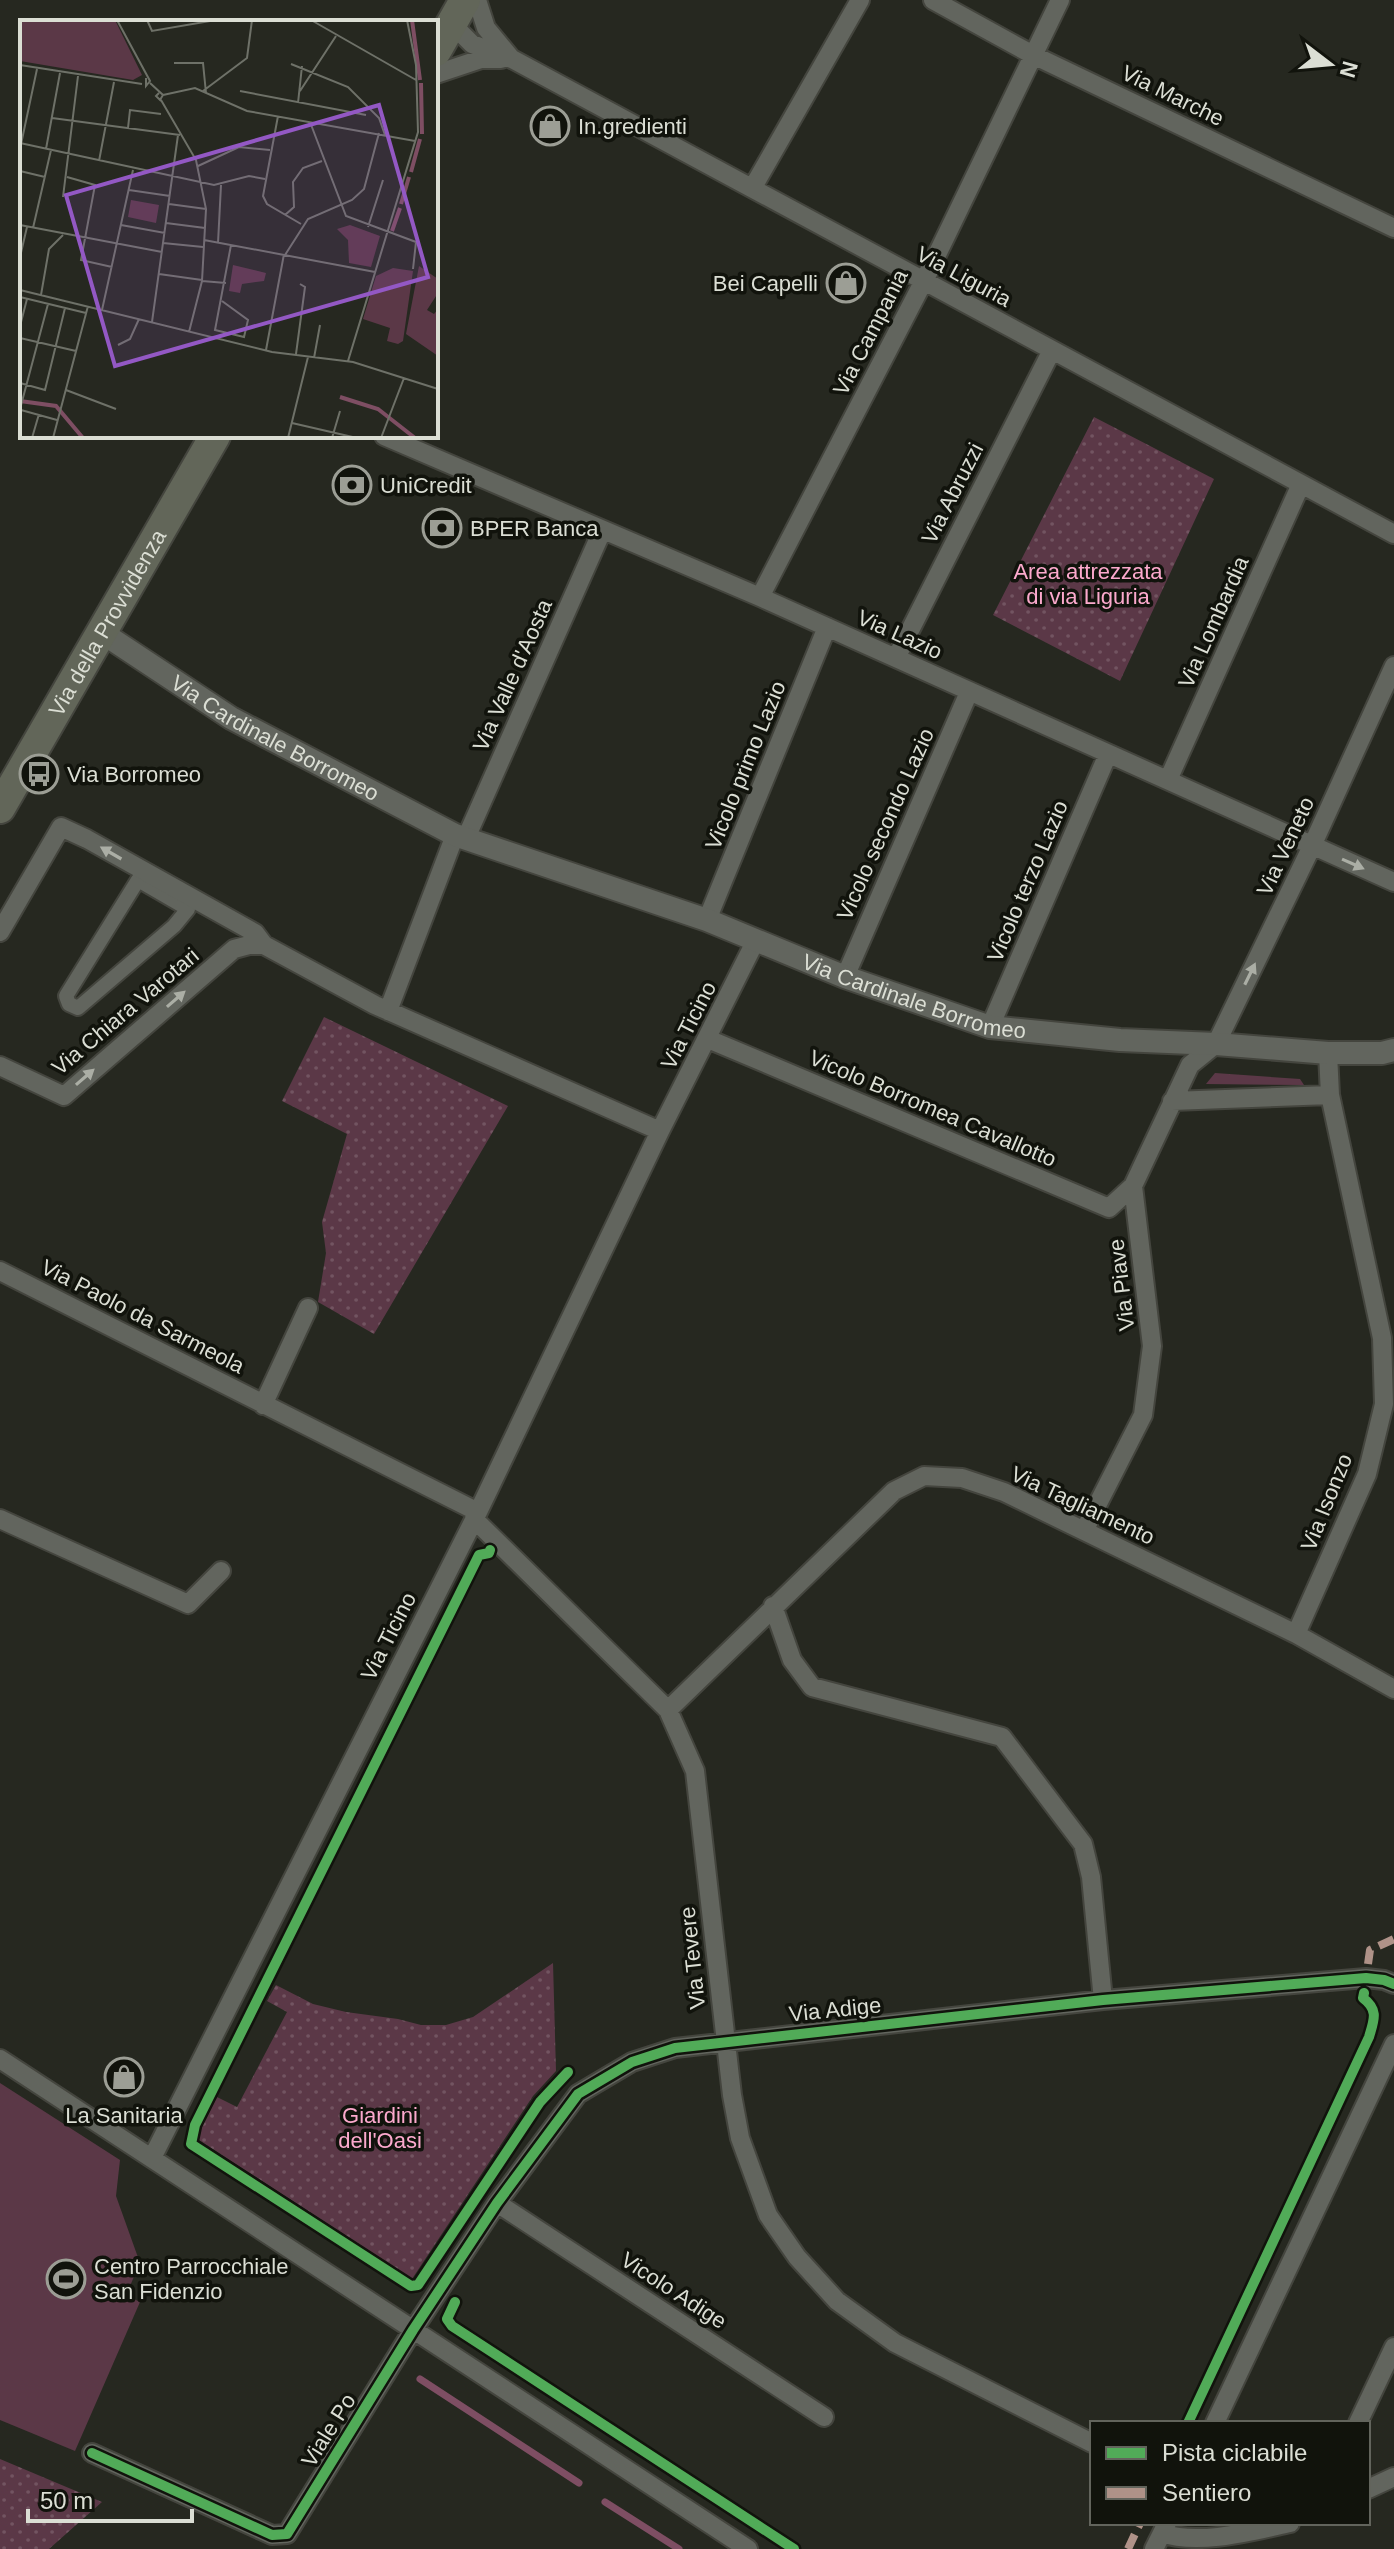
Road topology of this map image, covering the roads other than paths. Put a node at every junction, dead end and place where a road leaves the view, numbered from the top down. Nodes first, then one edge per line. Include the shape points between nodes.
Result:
1 (477, 0) edge
2 (860, 0) edge
3 (933, 0) edge
4 (1060, 0) edge
5 (458, 12) edge
6 (438, 47) edge
7 (1033, 55) junction
8 (512, 59) junction
9 (438, 73) edge
10 (753, 187) junction
11 (1394, 228) edge
12 (924, 282) junction
13 (1052, 350) junction
14 (214, 438) edge
15 (389, 438) edge
16 (1301, 484) junction
17 (602, 531) junction
18 (1394, 534) edge
19 (760, 597) junction
20 (827, 627) junction
21 (101, 632) junction
22 (896, 658) junction
23 (1394, 666) edge
24 (969, 692) junction
25 (1108, 754) junction
26 (1168, 780) junction
27 (0, 808) edge
28 (461, 836) junction
29 (1312, 846) junction
30 (138, 880) joint
31 (1394, 882) edge
32 (8, 910) edge
33 (228, 919) junction
34 (707, 920) junction
35 (0, 932) edge
36 (756, 940) junction
37 (264, 945) junction
38 (234, 949) junction
39 (845, 977) junction
40 (388, 1011) junction
41 (990, 1027) junction
42 (708, 1039) junction
43 (1216, 1044) junction
44 (1394, 1050) edge
45 (1328, 1053) junction
46 (0, 1066) edge
47 (1330, 1095) junction
48 (1172, 1101) junction
49 (660, 1131) junction
50 (1133, 1186) junction
51 (0, 1271) edge
52 (308, 1308) dead end
53 (263, 1405) junction
54 (476, 1516) junction
55 (0, 1519) edge
56 (1084, 1531) junction
57 (221, 1571) dead end
58 (773, 1606) junction
59 (1296, 1634) junction
60 (1394, 1689) edge
61 (668, 1710) junction
62 (1394, 1984) edge
63 (1103, 2000) junction
64 (724, 2042) junction
65 (1394, 2044) edge
66 (0, 2059) edge
67 (1388, 2074) edge
68 (152, 2158) junction
69 (497, 2203) junction
70 (413, 2330) junction
71 (1394, 2347) edge
72 (824, 2417) dead end
73 (1216, 2421) edge
74 (1359, 2421) edge
75 (1090, 2442) edge
76 (92, 2453) dead end
77 (1394, 2477) edge
78 (1370, 2488) edge
79 (1281, 2525) edge
80 (1161, 2535) edge
81 (748, 2549) edge

1 - 8 street, Via Liguria via 486,28
2 - 10 street
3 - 7 street, Via Marche
4 - 7 street, Via Campania
5 - 6 main road
5 - 8 street, Via Liguria via 472,44
7 - 11 street, Via Marche
7 - 12 street, Via Campania
8 - 9 street via 481,59
8 - 10 street, Via Liguria
10 - 12 street, Via Liguria
12 - 13 street, Via Liguria
12 - 19 street, Via Campania
13 - 16 street, Via Liguria
13 - 22 street, Via Abruzzi
14 - 21 main road, Via della Provvidenza
15 - 17 street, Via Lazio
16 - 18 street, Via Liguria
16 - 26 street, Via Lombardia
17 - 19 street, Via Lazio
17 - 28 street, Via Valle d'Aosta
19 - 20 street, Via Lazio
20 - 22 street, Via Lazio
20 - 34 street, Vicolo primo Lazio
21 - 27 main road, Via della Provvidenza
21 - 28 street, Via Cardinale Borromeo via 231,718
22 - 24 street, Via Lazio
23 - 29 street, Via Veneto
24 - 25 street, Via Lazio
24 - 39 street, Vicolo secondo Lazio
25 - 26 street, Via Lazio
25 - 41 street, Vicolo terzo Lazio
26 - 29 street, Via Lazio
28 - 34 street, Via Cardinale Borromeo
28 - 40 street
29 -> 31 street, Via Lazio
43 -> 29 street, Via Veneto
30 - 30 street via 188,909 78,1008 69,1004 66,996
33 -> 32 street via 61,827
32 - 35 street
33 - 37 street via 255,933
33 - 38 street, Via Chiara Varotari
34 - 36 street, Via Cardinale Borromeo
36 - 39 street, Via Cardinale Borromeo
36 - 42 street, Via Ticino
37 - 38 street, Via Chiara Varotari
37 - 40 street
46 -> 38 street, Via Chiara Varotari via 64,1096
39 - 41 street, Via Cardinale Borromeo
40 - 49 street
41 - 43 street, Via Cardinale Borromeo
42 - 49 street, Via Ticino
42 - 50 street, Vicolo Borromea Cavallotto via 1109,1208
43 - 45 street, Via Cardinale Borromeo
43 - 48 street via 1190,1065
44 - 45 street, Via Cardinale Borromeo
45 - 47 street, Via Isonzo
47 - 48 street
47 - 59 street, Via Isonzo via 1382,1338 1384,1404 1367,1474
48 - 50 street
49 - 54 street, Via Ticino
50 - 56 street, Via Piave via 1152,1346 1143,1415
51 - 53 street, Via Paolo da Sarmeola
52 - 53 street
53 - 54 street, Via Paolo da Sarmeola
54 - 61 street, Via Tevere
54 - 68 street, Via Ticino
55 - 57 street via 188,1604
56 - 58 street, Via Tagliamento via 1004,1492 962,1478 924,1476 894,1491
56 - 59 street, Via Tagliamento
58 - 61 street, Via Tagliamento
58 - 63 street via 792,1660 812,1687 1002,1737 1083,1844
59 - 60 street, Via Tagliamento
61 - 64 street, Via Tevere via 695,1771
62 - 63 street, Via Adige via 1366,1978
63 - 64 street, Via Adige
64 - 69 street, Via Adige via 675,2048 632,2062 578,2094
64 - 75 street, Via Tevere via 740,2138 768,2215 837,2301 895,2343
65 - 67 street
66 - 68 street
67 - 73 street
68 - 70 street
69 - 70 street, Via Adige
69 - 72 street, Vicolo Adige
70 - 76 street, Viale Po via 287,2534 272,2535
70 - 81 street
71 - 74 street
77 - 78 street
79 - 80 street via 1237,2535

